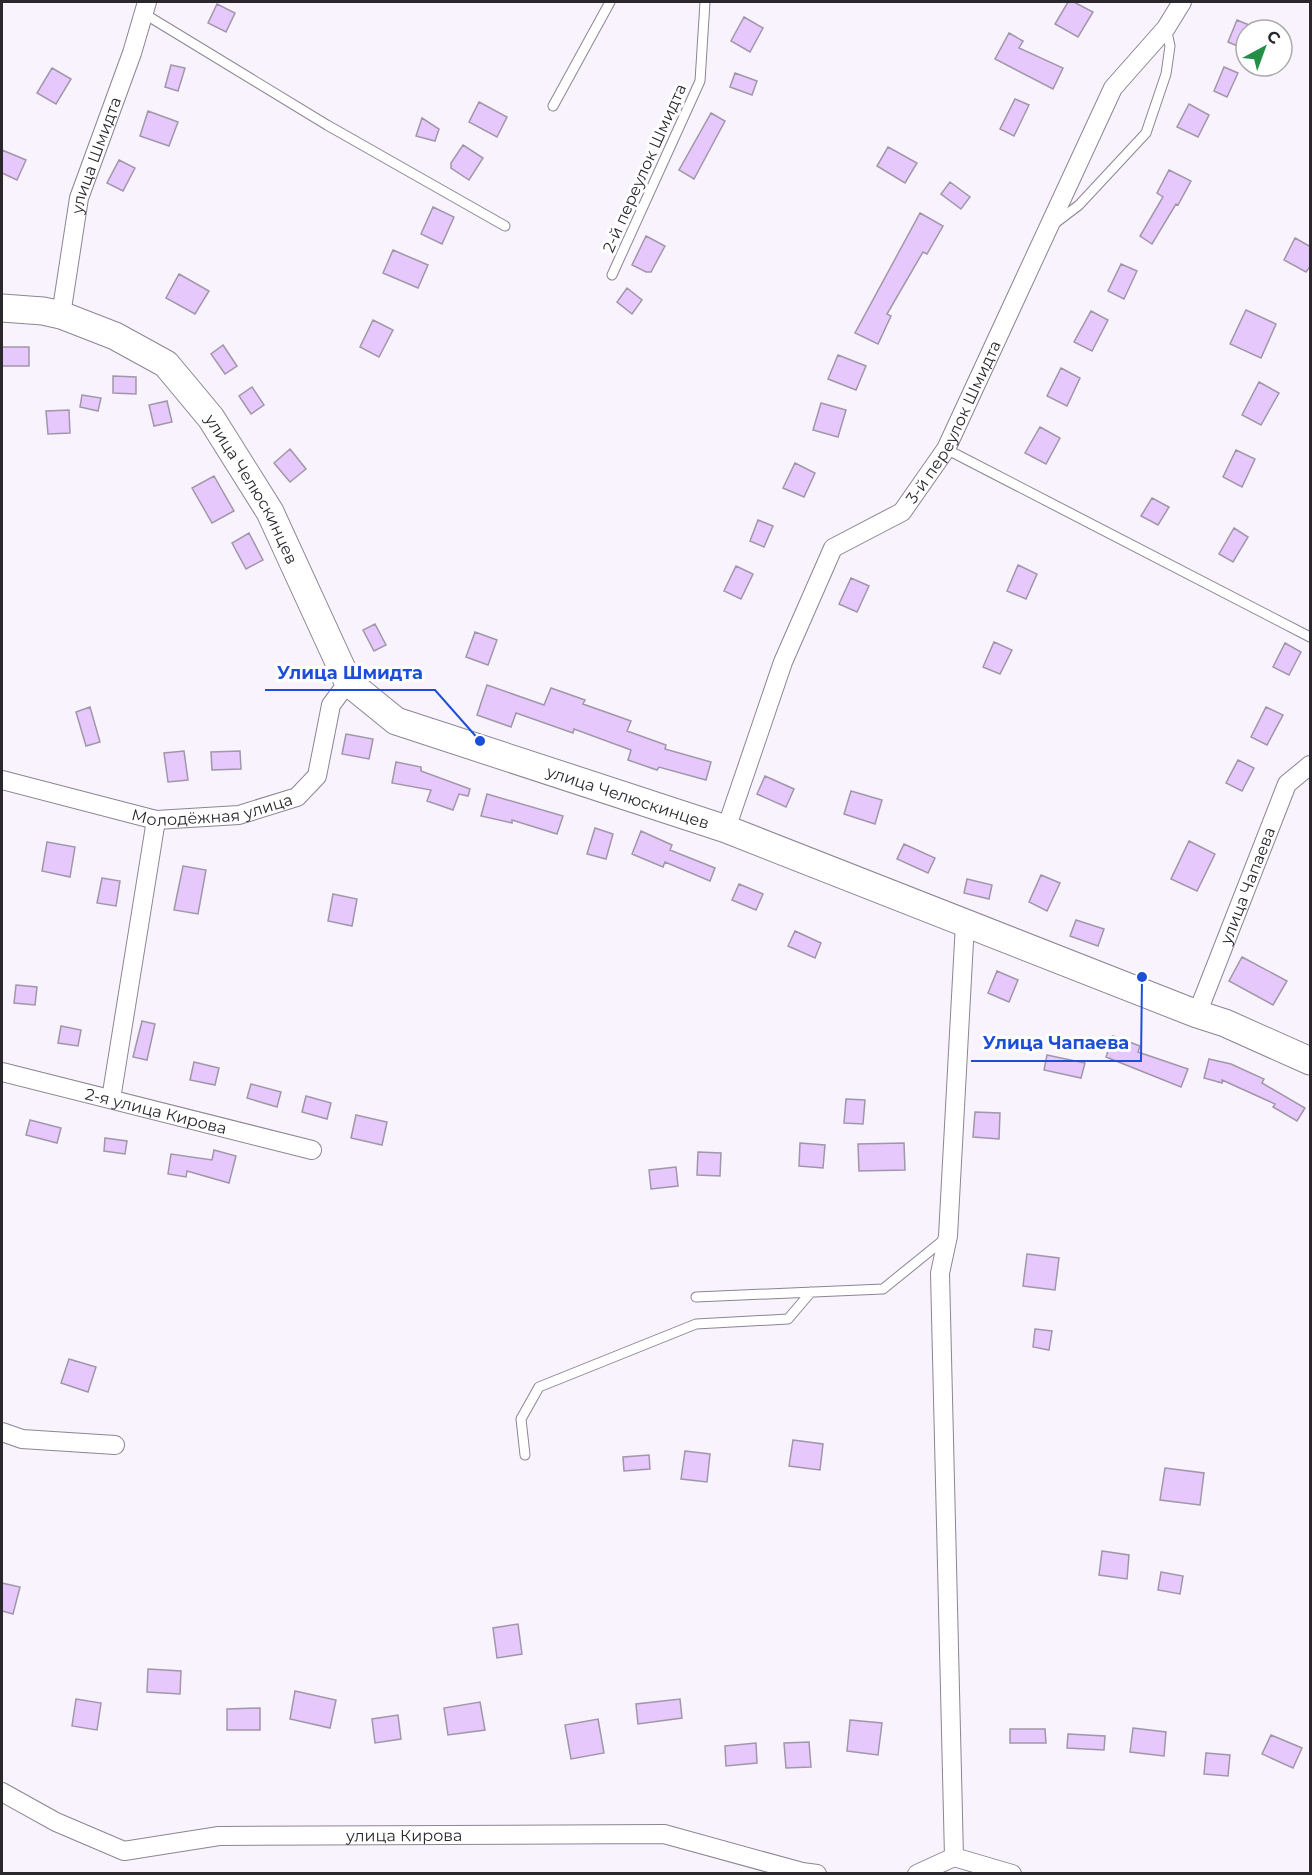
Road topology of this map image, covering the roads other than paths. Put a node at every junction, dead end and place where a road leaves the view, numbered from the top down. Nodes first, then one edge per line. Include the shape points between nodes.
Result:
1 (610, 2) edge
2 (705, 2) edge
3 (1182, 2) edge
4 (145, 7) edge
5 (1166, 28) junction
6 (553, 106) dead end
7 (505, 226) dead end
8 (1050, 227) dead end
9 (612, 275) dead end
10 (2, 308) edge
11 (61, 315) junction
12 (946, 449) junction
13 (1311, 637) edge
14 (348, 682) junction
15 (1311, 765) edge
16 (2, 780) edge
17 (156, 820) junction
18 (726, 829) junction
19 (964, 923) junction
20 (1197, 1014) junction
21 (1311, 1061) edge
22 (2, 1072) edge
23 (111, 1100) junction
24 (312, 1150) dead end
25 (948, 1236) junction
26 (811, 1292) junction
27 (696, 1297) dead end
28 (2, 1432) edge
29 (115, 1445) dead end
30 (525, 1455) dead end
31 (2, 1792) edge
32 (954, 1857) junction
33 (817, 1874) edge
34 (916, 1874) edge
35 (1012, 1874) edge

1 - 6 lane
2 - 9 lane, 2-й переулок Шмидта via 700,81
3 - 5 street, 3-й переулок Шмидта
4 - 7 lane via 327,125
4 - 11 street, улица Шмидта via 79,198
5 - 8 lane via 1170,46 1166,74 1146,133 1078,205
5 - 12 street, 3-й переулок Шмидта via 1113,88
10 - 11 street, улица Челюскинцев
11 - 14 street, улица Челюскинцев via 115,336 166,364 211,418 270,512
12 - 13 lane
12 - 18 street, 3-й переулок Шмидта via 902,512 833,548 783,662
14 - 17 street, Молодёжная улица via 331,705 317,776 297,797 239,815
14 - 18 street, улица Челюскинцев via 396,721
15 - 20 street, улица Чапаева via 1287,784
16 - 17 street, Молодёжная улица
17 - 23 street
18 - 19 street, улица Челюскинцев
19 - 20 street, улица Челюскинцев
19 - 25 street
20 - 21 street, улица Челюскинцев
22 - 23 street, 2-я улица Кирова
23 - 24 street, 2-я улица Кирова
25 - 26 lane via 883,1288
25 - 32 street via 940,1273
26 - 27 lane
26 - 30 lane via 788,1319 696,1324 539,1387 521,1419
28 - 29 street via 22,1439
31 - 33 street, улица Кирова via 56,1822 124,1851 219,1836 664,1834
32 - 34 street
32 - 35 street

